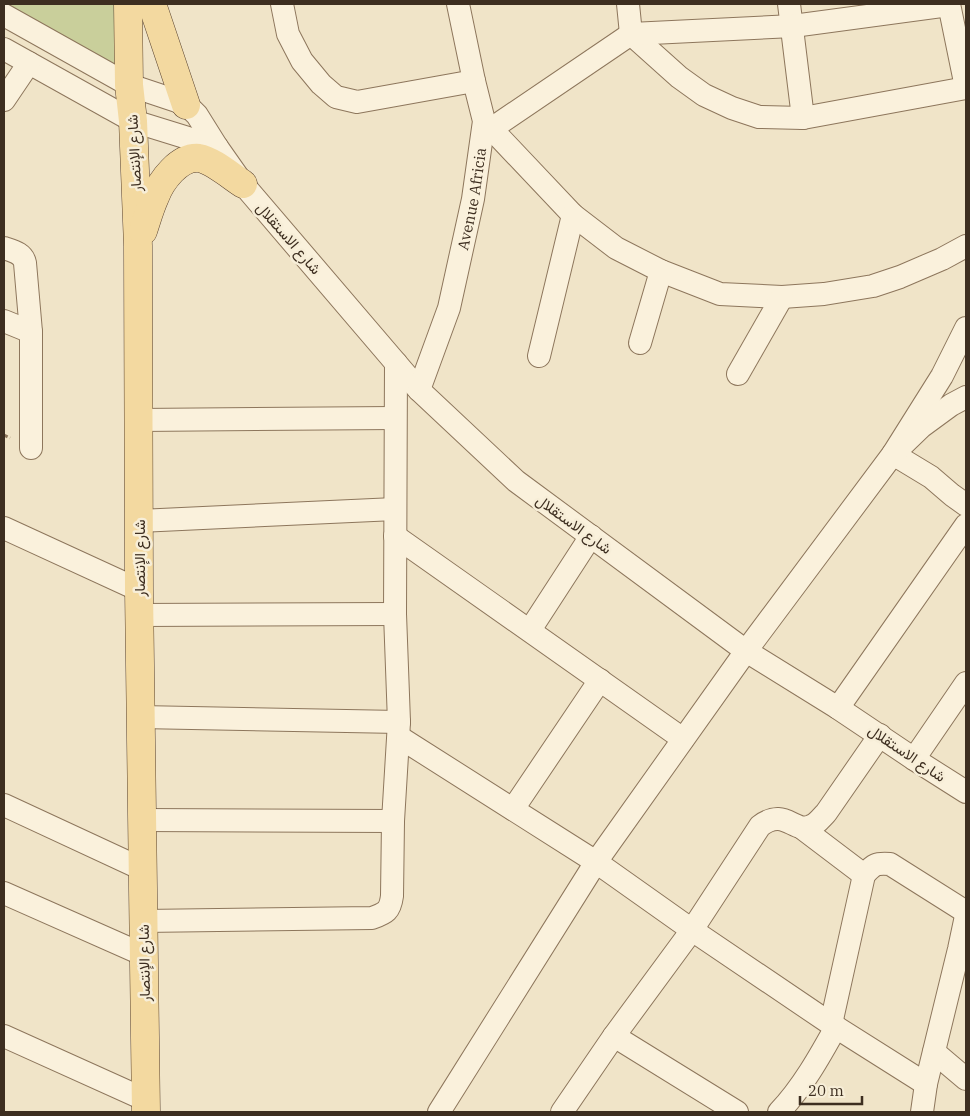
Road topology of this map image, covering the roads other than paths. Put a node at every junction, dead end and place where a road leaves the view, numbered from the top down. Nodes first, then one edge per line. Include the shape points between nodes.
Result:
1 (128, 4) edge
2 (152, 4) edge
3 (282, 4) edge
4 (458, 4) edge
5 (628, 4) edge
6 (789, 4) edge
7 (949, 4) edge
8 (4, 15) edge
9 (792, 26) junction
10 (631, 34) junction
11 (4, 48) edge
12 (29, 63) junction
13 (965, 77) edge
14 (474, 81) junction
15 (129, 85) junction
16 (4, 100) edge
17 (186, 105) junction
18 (803, 118) junction
19 (133, 121) junction
20 (487, 125) junction
21 (217, 147) junction
22 (243, 184) junction
23 (573, 215) junction
24 (138, 246) junction
25 (966, 246) edge
26 (4, 248) edge
27 (661, 271) junction
28 (782, 297) junction
29 (4, 320) edge
30 (966, 328) edge
31 (31, 332) junction
32 (640, 343) dead end
33 (538, 356) dead end
34 (396, 363) junction
35 (738, 374) dead end
36 (419, 390) junction
37 (966, 397) edge
38 (395, 418) junction
39 (138, 420) junction
40 (31, 448) dead end
41 (893, 454) junction
42 (966, 505) edge
43 (395, 509) junction
44 (138, 521) junction
45 (966, 525) edge
46 (4, 528) edge
47 (395, 536) junction
48 (591, 536) junction
49 (139, 603) junction
50 (395, 614) junction
51 (530, 630) junction
52 (746, 650) junction
53 (600, 680) junction
54 (966, 683) edge
55 (838, 708) junction
56 (140, 717) junction
57 (399, 729) junction
58 (880, 735) junction
59 (683, 739) junction
60 (914, 759) junction
61 (966, 792) edge
62 (4, 805) edge
63 (512, 809) junction
64 (142, 820) junction
65 (393, 821) junction
66 (802, 828) junction
67 (596, 862) junction
68 (142, 869) junction
69 (864, 875) junction
70 (4, 893) edge
71 (966, 912) edge
72 (966, 916) edge
73 (143, 922) junction
74 (692, 930) junction
75 (963, 952) edge
76 (144, 955) junction
77 (834, 1025) junction
78 (4, 1036) edge
79 (614, 1036) junction
80 (934, 1052) junction
81 (966, 1079) edge
82 (926, 1084) junction
83 (146, 1106) edge
84 (439, 1112) edge
85 (562, 1112) edge
86 (737, 1112) edge
87 (780, 1112) edge
88 (922, 1112) edge

1 - 15 main road, شارع الإنتصار
2 - 17 main road
3 - 14 street via 288,34 302,61 336,97 357,102
4 - 14 street, Avenue Africia
5 - 10 street
6 - 9 street
7 - 9 street
7 - 13 street
8 - 15 street
9 - 10 street
9 - 18 street
10 - 18 street via 704,95 759,117
10 - 20 street
11 - 12 street
12 - 16 street
12 - 19 street
13 - 18 street
14 - 20 street, Avenue Africia
15 - 17 street
15 - 19 main road, شارع الإنتصار
17 - 21 street, شارع الاستقلال via 197,115
19 - 21 street
19 - 24 main road, شارع الإنتصار
20 - 23 street
20 - 36 street, Avenue Africia via 449,308
21 - 22 street, شارع الاستقلال
22 - 24 main road via 199,158 180,164 167,176 155,196
22 - 34 street, شارع الاستقلال
23 - 27 street via 616,248
23 - 33 street
24 - 39 main road, شارع الإنتصار
25 - 28 street via 900,277 872,286
26 - 31 street via 24,259
27 - 28 street via 720,294
27 - 32 street
28 - 35 street
29 - 31 street
30 - 41 street via 942,376
31 - 40 street
34 - 36 street, شارع الاستقلال
34 - 38 street
36 - 48 street, شارع الاستقلال via 516,481
37 - 41 street via 921,427
38 - 39 street
38 - 43 street
39 - 44 main road, شارع الإنتصار
41 - 42 street via 931,477
41 - 52 street
43 - 44 street
43 - 47 street
44 - 49 main road, شارع الإنتصار
45 - 55 street
46 - 49 street
47 - 50 street
47 - 51 street
48 - 51 street
48 - 52 street, شارع الاستقلال
49 - 50 street
49 - 56 main road, شارع الإنتصار
50 - 57 street
51 - 53 street
52 - 55 street, شارع الاستقلال
52 - 59 street
53 - 59 street
53 - 63 street
54 - 60 street
55 - 58 street, شارع الاستقلال
56 - 57 street
56 - 64 main road, شارع الإنتصار
57 - 63 street
57 - 65 street
58 - 60 street, شارع الاستقلال
58 - 66 street via 826,813 810,826
59 - 67 street
60 - 61 street, شارع الاستقلال
62 - 68 street
63 - 67 street
64 - 65 street
64 - 68 main road, شارع الإنتصار
65 - 73 street via 392,896 388,910 382,915 372,918
66 - 69 street
66 - 74 street via 781,819 768,820 760,826
67 - 74 street
67 - 84 street
68 - 73 main road, شارع الإنتصار
69 - 71 street via 878,863 890,864
69 - 77 street
70 - 76 street
72 - 75 street
73 - 76 main road, شارع الإنتصار
74 - 77 street
74 - 79 street
75 - 80 street
76 - 83 main road, شارع الإنتصار
77 - 82 street
77 - 87 street via 817,1061
78 - 83 street
79 - 85 street
79 - 86 street
80 - 81 street
80 - 82 street
82 - 88 street

